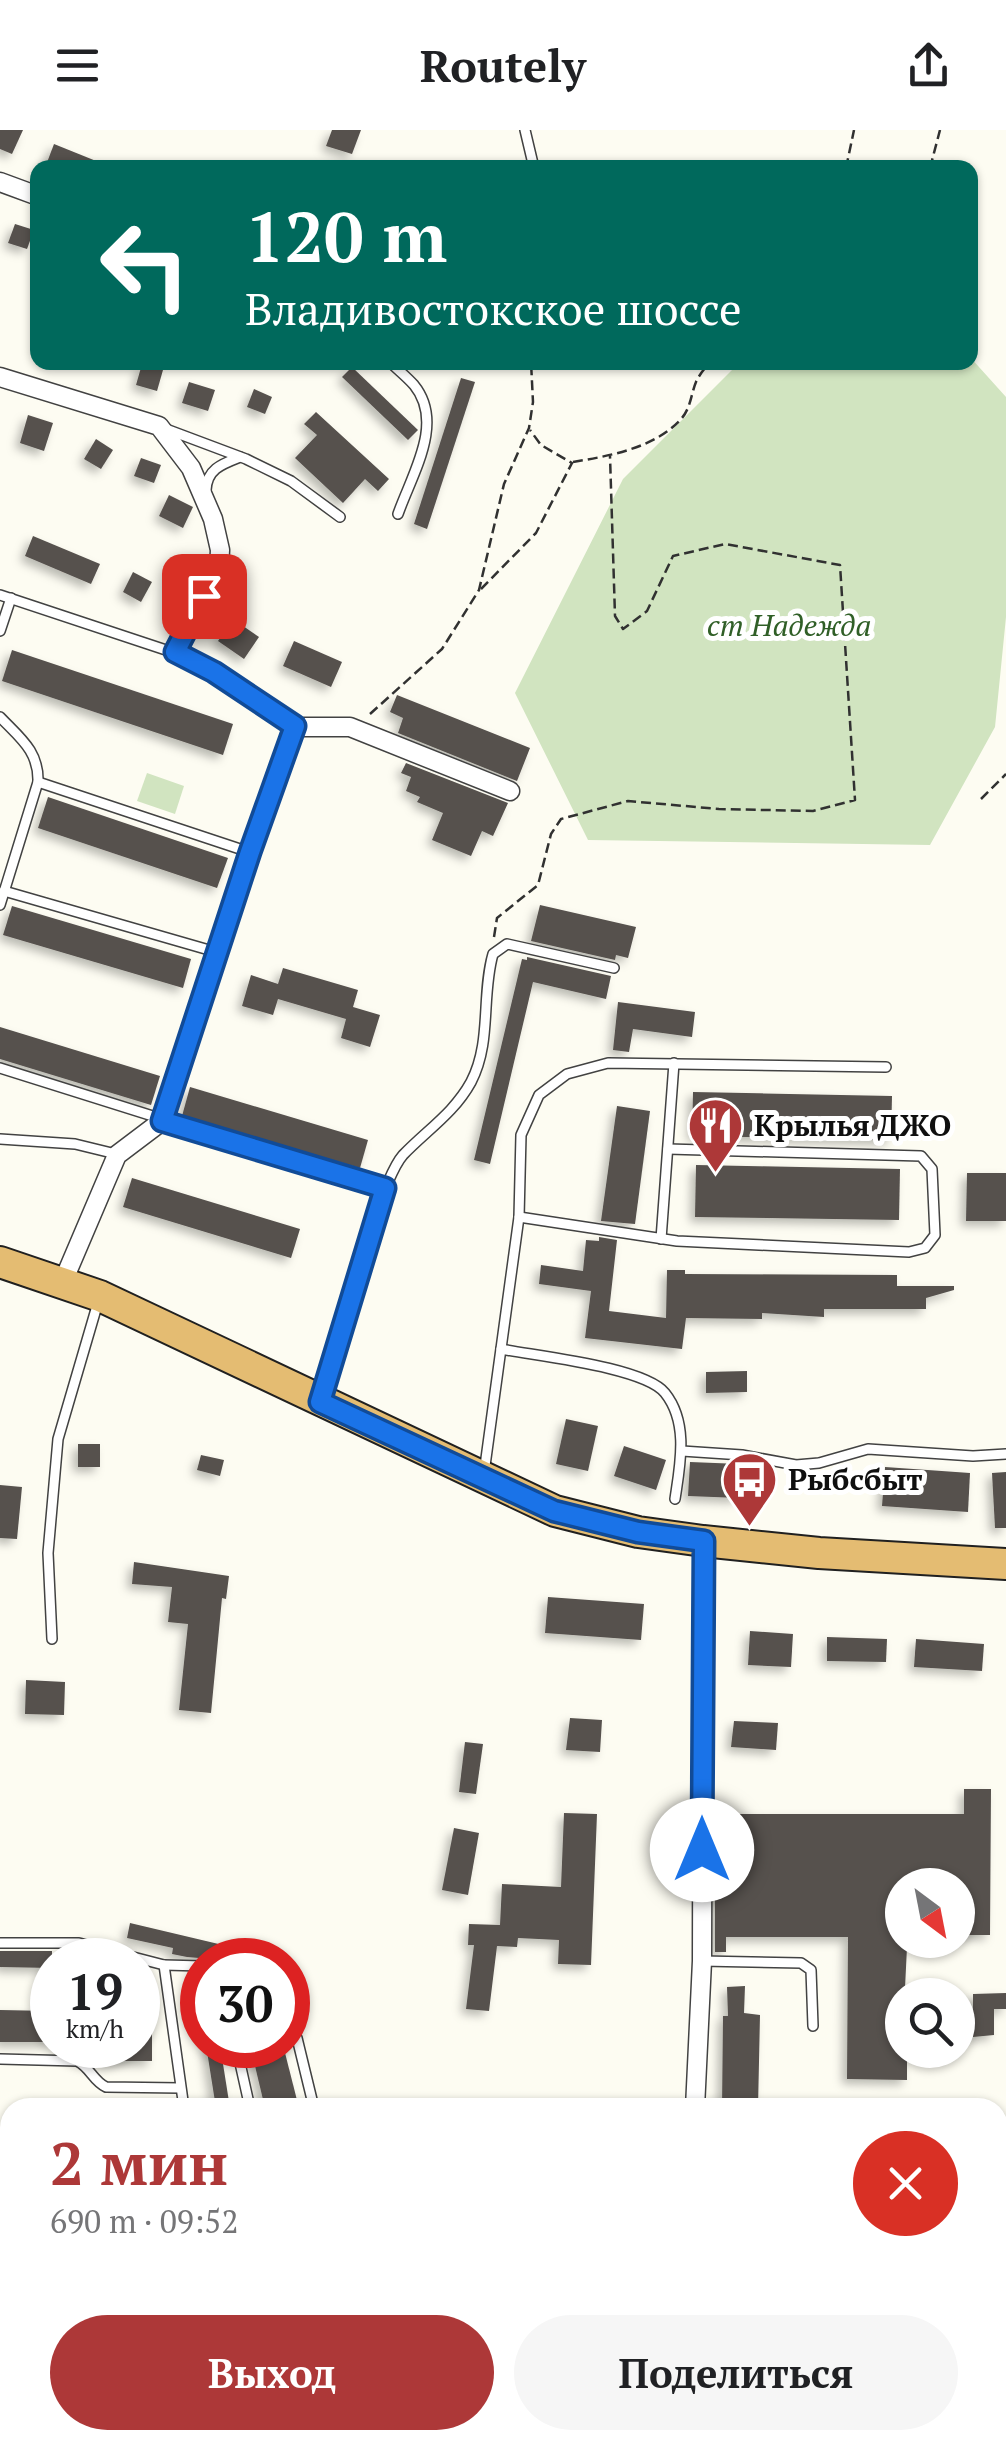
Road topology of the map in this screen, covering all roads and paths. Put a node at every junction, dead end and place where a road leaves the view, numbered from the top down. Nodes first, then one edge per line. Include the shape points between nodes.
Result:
1 (525, 130) edge
2 (854, 130) edge
3 (940, 130) edge
4 (532, 160) edge
5 (848, 160) edge
6 (932, 160) edge
7 (0, 182) edge
8 (30, 193) edge
9 (398, 370) edge
10 (531, 370) edge
11 (704, 370) edge
12 (0, 377) edge
13 (159, 426) junction
14 (529, 428) junction
15 (610, 456) junction
16 (240, 457) junction
17 (572, 463) junction
18 (205, 500) junction
19 (398, 514) dead end
20 (340, 516) dead end
21 (479, 590) junction
22 (0, 595) edge
23 (11, 598) junction
24 (0, 632) edge
25 (175, 652) junction
26 (0, 717) edge
27 (295, 726) junction
28 (350, 727) junction
29 (1006, 774) edge
30 (38, 782) junction
31 (510, 790) dead end
32 (981, 798) dead end
33 (250, 852) junction
34 (4, 891) junction
35 (0, 905) edge
36 (216, 952) junction
37 (492, 954) junction
38 (614, 968) dead end
39 (674, 1063) junction
40 (886, 1067) dead end
41 (0, 1068) edge
42 (162, 1121) junction
43 (0, 1139) edge
44 (668, 1149) junction
45 (117, 1154) junction
46 (385, 1188) junction
47 (519, 1217) junction
48 (660, 1238) junction
49 (0, 1262) edge
50 (62, 1284) junction
51 (100, 1296) junction
52 (501, 1349) junction
53 (320, 1402) junction
54 (682, 1451) junction
55 (1006, 1454) edge
56 (483, 1476) junction
57 (675, 1499) dead end
58 (704, 1541) junction
59 (1006, 1564) edge
60 (52, 1639) dead end
61 (0, 1943) edge
62 (702, 1961) junction
63 (164, 1965) junction
64 (180, 1965) edge
65 (813, 2026) dead end
66 (0, 2058) edge
67 (241, 2068) edge
68 (304, 2068) edge
69 (180, 2088) junction
70 (182, 2098) edge
71 (248, 2098) edge
72 (312, 2098) edge
73 (695, 2098) edge

1 - 4 lane
2 - 5 path
3 - 6 path
7 - 8 street
9 - 19 lane via 424,402 430,425
10 - 14 path
11 - 15 path via 681,420
12 - 13 street
13 - 16 lane
13 - 18 street via 191,468
14 - 17 path via 540,445
14 - 21 path via 504,484
15 - 17 path
15 - 37 path via 615,616 624,629 647,611 673,556 725,544 840,564 855,800 813,811 628,800 561,819 538,884 497,918
16 - 18 lane via 207,478
16 - 20 lane via 291,481
17 - 21 path via 536,533
18 - 25 street via 219,568
21 - 28 path via 442,649
22 - 23 lane
23 - 24 lane
23 - 25 lane
25 - 27 lane
26 - 30 lane via 30,748 39,764
27 - 28 street
27 - 33 street
28 - 31 street
29 - 32 path
30 - 33 lane
30 - 34 lane
33 - 36 street
34 - 35 lane
34 - 36 lane
36 - 42 street
37 - 38 lane via 507,944
37 - 46 lane via 482,1054 472,1080 451,1112 400,1158
39 - 40 lane
39 - 44 lane
39 - 47 lane via 608,1064 567,1074 539,1095 521,1135
41 - 42 lane
42 - 45 street
42 - 46 lane
43 - 45 lane
44 - 48 lane
44 - 48 lane via 921,1156 932,1169 935,1234 925,1248 910,1252
45 - 50 street
46 - 53 lane
47 - 48 lane
47 - 52 lane
49 - 50 highway
50 - 51 highway
51 - 53 highway
51 - 60 lane via 58,1439 48,1554
52 - 54 lane via 630,1373 664,1391
52 - 56 lane
53 - 56 highway
54 - 55 lane via 796,1465 868,1450
54 - 57 lane
56 - 58 highway via 554,1511
58 - 59 highway
58 - 62 street
61 - 63 lane via 79,1943
62 - 65 lane via 800,1963 811,1970
62 - 73 street
63 - 64 lane
63 - 69 lane
66 - 69 lane via 77,2061 106,2087
67 - 71 lane
68 - 72 lane
69 - 70 lane

